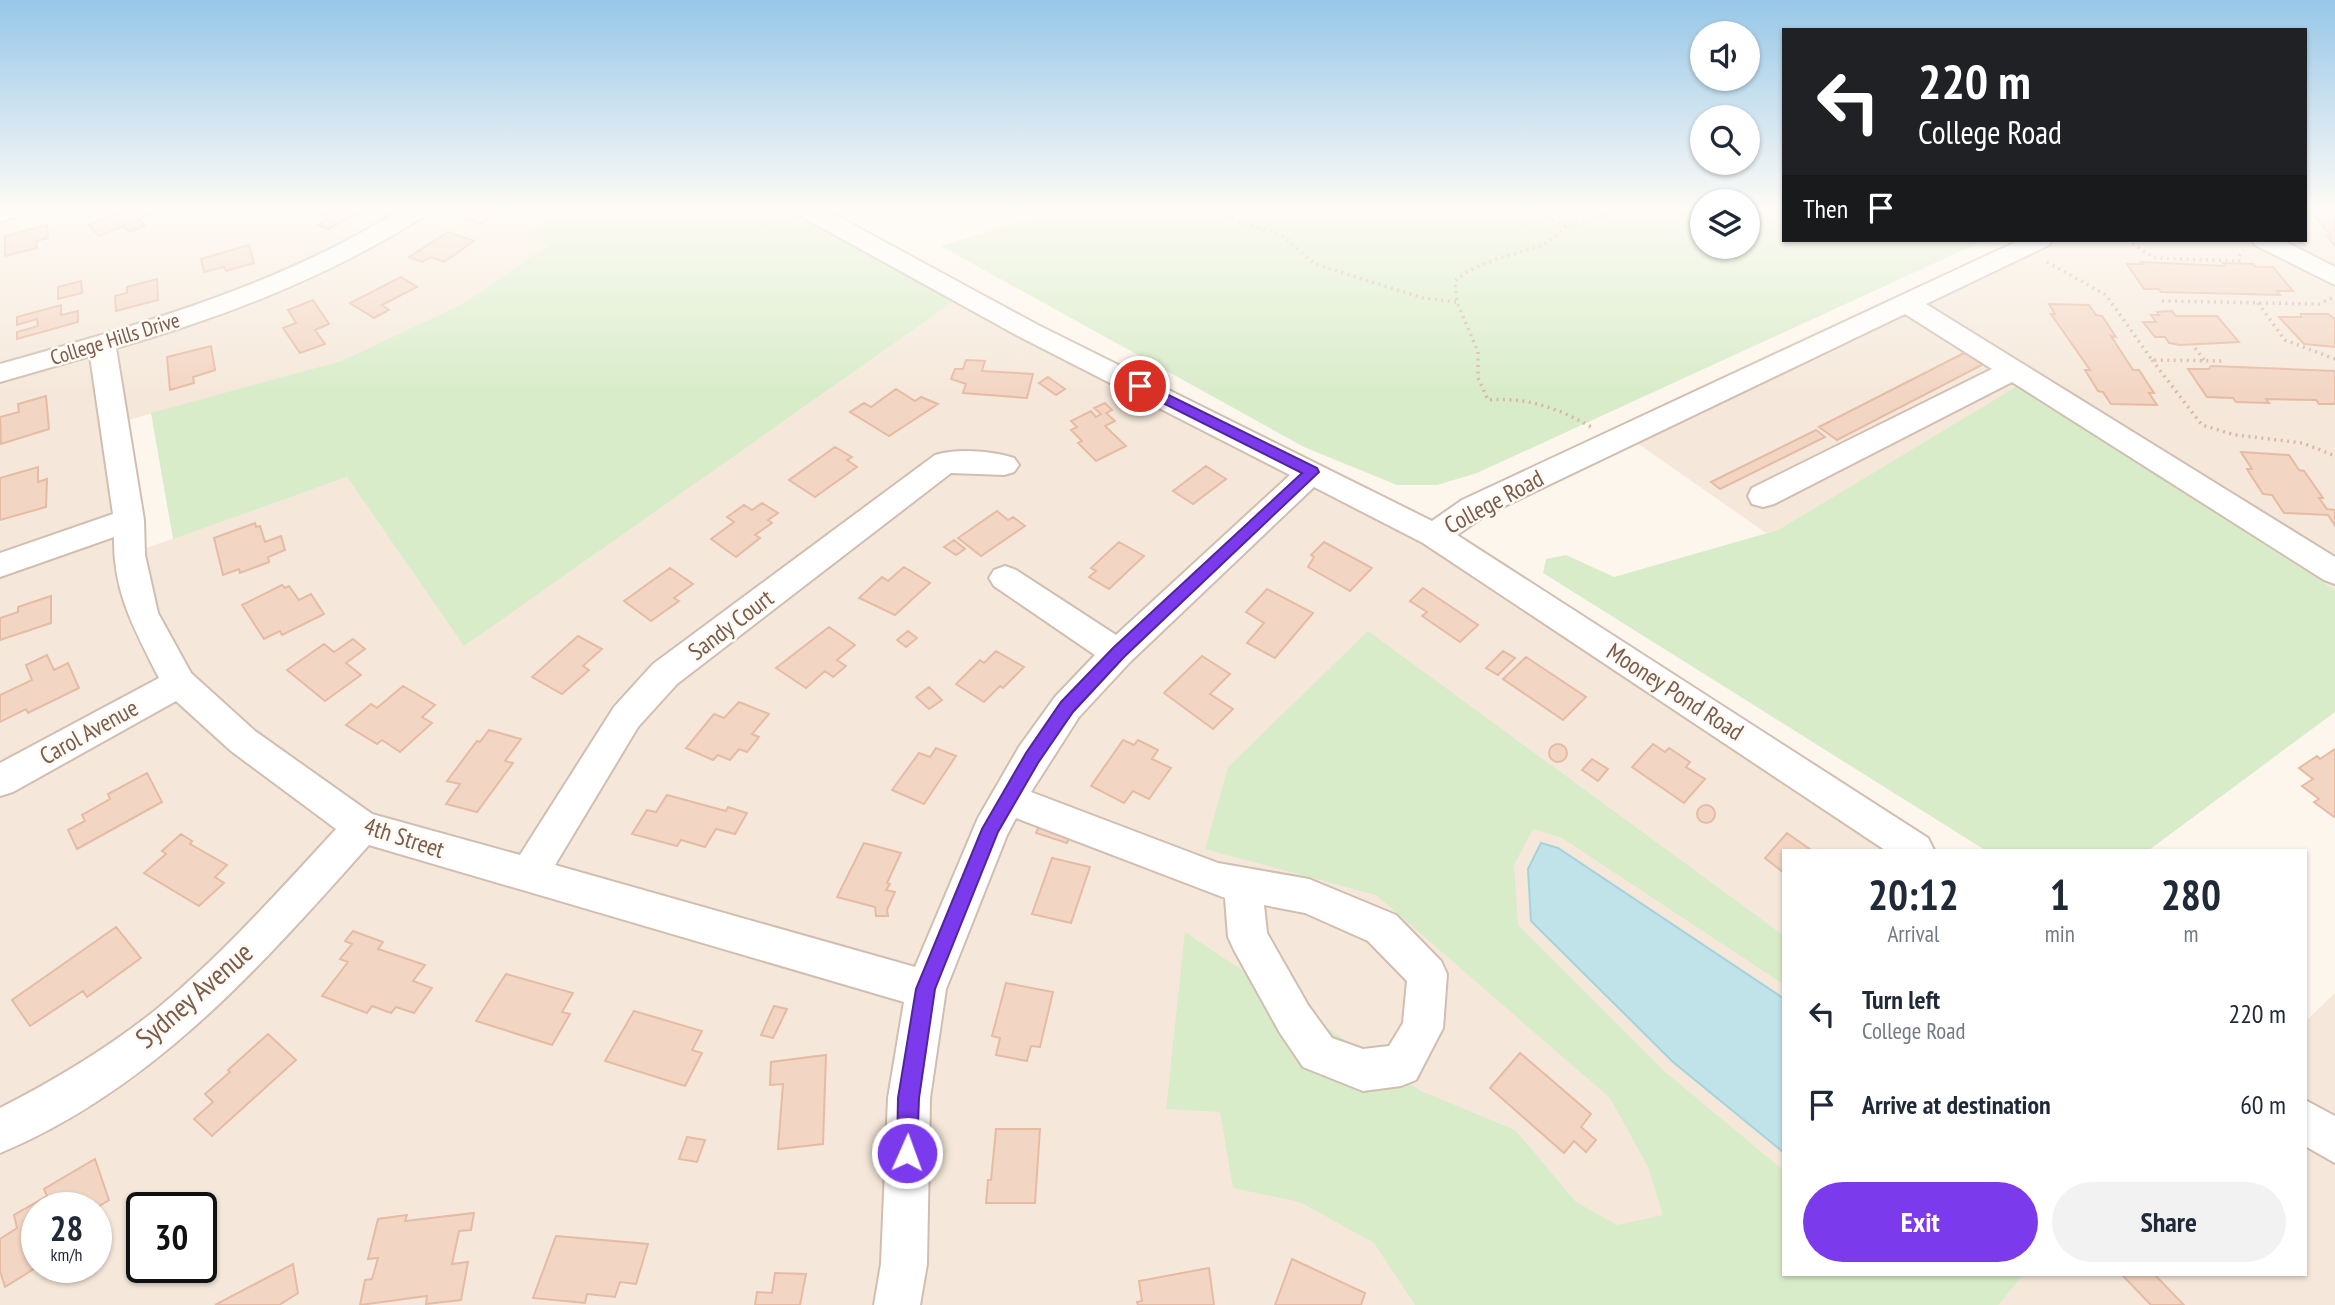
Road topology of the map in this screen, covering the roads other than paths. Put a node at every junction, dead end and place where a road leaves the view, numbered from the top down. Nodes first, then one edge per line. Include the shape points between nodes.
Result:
1 (303, 271) edge
2 (920, 271) edge
3 (1993, 271) edge
4 (1908, 304) junction
5 (102, 344) junction
6 (2012, 370) junction
7 (0, 373) edge
8 (1004, 465) dead end
9 (1312, 472) junction
10 (1763, 496) dead end
11 (129, 520) junction
12 (1434, 535) junction
13 (0, 565) edge
14 (2335, 572) edge
15 (1005, 578) dead end
16 (1118, 653) junction
17 (179, 683) junction
18 (0, 781) edge
19 (1008, 799) junction
20 (362, 827) junction
21 (1913, 849) edge
22 (528, 876) junction
23 (1243, 885) junction
24 (926, 989) junction
25 (2307, 1122) edge
26 (0, 1131) edge
27 (2335, 1141) edge
28 (897, 1305) edge

1 - 5 street, College Hills Drive via 170,324
2 - 9 street, College Road via 1029,331
3 - 4 street, College Road
4 - 6 street
4 - 12 street, College Road via 1473,508
5 - 7 street, College Hills Drive
5 - 11 street, 4th Street
6 - 10 street
6 - 14 street
8 - 22 street, Sandy Court via 945,462 666,674 626,717
9 - 12 street, College Road
9 - 16 street
11 - 13 street
11 - 17 street, 4th Street via 129,555 142,613
12 - 21 street, Mooney Pond Road
15 - 16 street
16 - 19 street via 1067,707
17 - 18 street, Carol Avenue
17 - 20 street, 4th Street via 252,748
19 - 23 street via 1218,880
19 - 24 street via 991,829
20 - 22 street, 4th Street
20 - 26 street, Sydney Avenue via 238,960 171,1023 46,1108
22 - 24 street, 4th Street
23 - 23 street via 1309,896 1382,928 1427,974 1423,1028 1401,1065 1363,1070 1318,1053 1248,937
24 - 28 street via 909,1098 904,1264
25 - 27 street

